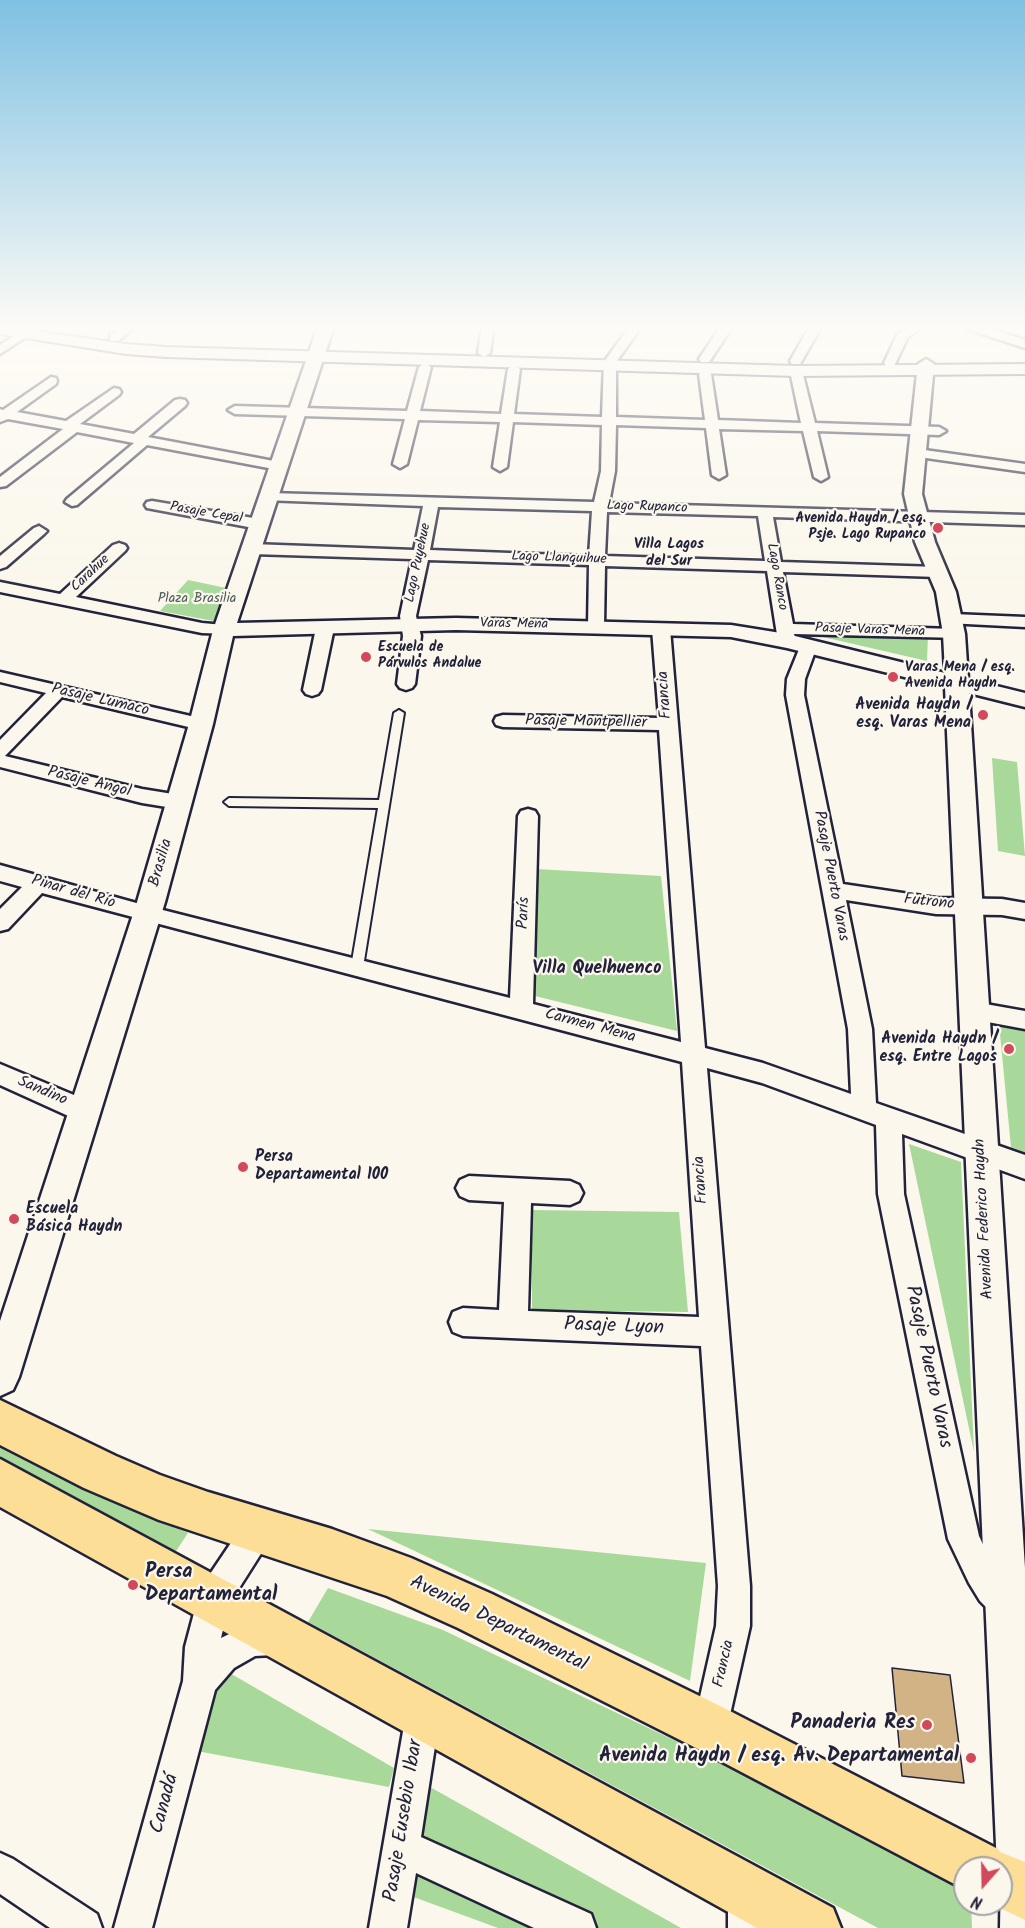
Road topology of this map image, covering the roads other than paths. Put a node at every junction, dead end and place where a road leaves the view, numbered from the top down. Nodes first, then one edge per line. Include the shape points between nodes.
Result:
1 (8, 416) edge
2 (84, 416) edge
3 (166, 416) edge
4 (298, 416) edge
5 (412, 416) edge
6 (458, 416) edge
7 (609, 416) edge
8 (711, 416) edge
9 (807, 416) edge
10 (921, 416) edge
11 (940, 416) edge
12 (507, 417) junction
13 (609, 420) junction
14 (712, 423) junction
15 (71, 426) junction
16 (809, 426) junction
17 (920, 429) junction
18 (939, 431) junction
19 (141, 440) junction
20 (917, 453) junction
21 (937, 456) junction
22 (400, 464) dead end
23 (279, 466) junction
24 (500, 467) dead end
25 (1024, 468) edge
26 (719, 475) dead end
27 (821, 477) dead end
28 (1, 483) edge
29 (268, 497) junction
30 (432, 501) junction
31 (72, 502) dead end
32 (152, 505) dead end
33 (600, 506) junction
34 (765, 512) junction
35 (919, 516) junction
36 (1021, 520) edge
37 (259, 524) junction
38 (39, 531) dead end
39 (1025, 536) edge
40 (118, 548) dead end
41 (252, 549) junction
42 (420, 554) junction
43 (597, 560) junction
44 (0, 564) edge
45 (774, 566) junction
46 (938, 572) junction
47 (0, 587) edge
48 (64, 600) junction
49 (1025, 622) edge
50 (410, 624) junction
51 (325, 627) junction
52 (596, 627) junction
53 (954, 627) junction
54 (661, 629) junction
55 (224, 630) junction
56 (793, 639) junction
57 (0, 677) edge
58 (957, 683) junction
59 (406, 684) dead end
60 (312, 690) dead end
61 (58, 691) junction
62 (1025, 700) edge
63 (399, 713) dead end
64 (503, 721) dead end
65 (201, 724) junction
66 (668, 724) junction
67 (0, 751) edge
68 (0, 761) edge
69 (179, 802) junction
70 (229, 802) dead end
71 (384, 804) junction
72 (528, 816) dead end
73 (0, 873) edge
74 (38, 884) junction
75 (833, 890) junction
76 (969, 907) junction
77 (1025, 911) edge
78 (147, 914) junction
79 (0, 923) edge
80 (357, 967) junction
81 (521, 1009) junction
82 (974, 1011) junction
83 (1025, 1020) edge
84 (692, 1054) junction
85 (0, 1074) edge
86 (84, 1111) junction
87 (877, 1112) junction
88 (981, 1150) junction
89 (1025, 1167) edge
90 (469, 1188) dead end
91 (518, 1191) junction
92 (570, 1194) dead end
93 (463, 1322) dead end
94 (513, 1324) junction
95 (714, 1332) junction
96 (0, 1377) edge
97 (0, 1422) edge
98 (0, 1482) edge
99 (258, 1530) junction
100 (214, 1598) junction
101 (1016, 1607) edge
102 (283, 1637) junction
103 (200, 1681) junction
104 (423, 1714) junction
105 (710, 1728) junction
106 (401, 1847) junction
107 (1011, 1856) edge
108 (953, 1860) edge
109 (0, 1872) edge
110 (747, 1910) edge
111 (82, 1928) edge
112 (133, 1928) edge
113 (388, 1928) edge
114 (577, 1928) edge
115 (813, 1928) edge

1 - 15 street
2 - 15 street
3 - 19 street
4 - 23 street, Brasilia
5 - 22 street
6 - 12 street
7 - 13 street
8 - 14 street
9 - 16 street
10 - 17 street, Avenida Federico Haydn
11 - 18 street
12 - 13 street
12 - 24 street
13 - 14 street
13 - 33 street via 608,477
14 - 16 street
14 - 26 street
15 - 19 street
15 - 28 street
16 - 17 street
16 - 27 street
17 - 18 street
17 - 20 street, Avenida Federico Haydn
18 - 21 street
19 - 23 street
19 - 31 street
20 - 21 street
20 - 35 street, Avenida Federico Haydn via 913,494
21 - 25 street
21 - 35 street via 933,487
23 - 29 street, Brasilia
29 - 30 street, Lago Rupanco
29 - 37 street, Brasilia
30 - 33 street, Lago Rupanco
30 - 42 street, Lago Puyehue
32 - 37 street, Pasaje Cepal
33 - 34 street, Lago Rupanco
33 - 43 street
34 - 35 street, Lago Rupanco
34 - 45 street, Lago Ranco
35 - 36 street, Lago Rupanco
35 - 46 street, Avenida Federico Haydn via 924,542
36 - 39 street
37 - 41 street, Brasilia
38 - 44 street
40 - 48 street, Carahue
41 - 42 street, Lago Llanquihue
41 - 55 street, Brasilia
42 - 43 street, Lago Llanquihue
42 - 50 street, Lago Puyehue via 408,616
43 - 45 street, Lago Llanquihue
43 - 52 street
45 - 46 street, Lago Llanquihue
45 - 56 street, Lago Ranco
46 - 53 street, Avenida Federico Haydn
47 - 48 street, Varas Mena
48 - 55 street, Varas Mena
49 - 53 street, Pasaje Varas Mena
50 - 51 street, Varas Mena
50 - 52 street, Varas Mena
50 - 59 street, Lago Puyehue
51 - 55 street, Varas Mena
51 - 60 street
52 - 54 street, Varas Mena
53 - 56 street, Pasaje Varas Mena
53 - 58 street, Avenida Federico Haydn
54 - 56 street, Varas Mena via 731,631
54 - 66 street, Francia
55 - 65 street, Brasilia
56 - 58 street, Varas Mena
56 - 75 street, Pasaje Puerto Varas via 795,695
57 - 61 street, Pasaje Lumaco
58 - 62 street, Varas Mena
58 - 76 street, Avenida Federico Haydn
61 - 65 street, Pasaje Lumaco
61 - 67 street
63 - 71 lane
64 - 66 street, Pasaje Montpellier
65 - 69 street, Brasilia
66 - 84 street, Francia
68 - 69 street, Pasaje Angol
69 - 78 street, Brasilia
70 - 71 lane
71 - 80 lane
72 - 81 street, París
73 - 74 street, Pinar del Río
74 - 78 street, Pinar del Río
74 - 79 street
75 - 76 street, Futrono via 936,906
75 - 87 street, Pasaje Puerto Varas
76 - 77 street, Futrono
76 - 82 street, Avenida Federico Haydn
78 - 80 street, Carmen Mena
78 - 86 street, Brasilia
80 - 81 street, Carmen Mena
81 - 84 street, Carmen Mena
82 - 83 street
82 - 88 street, Avenida Federico Haydn
84 - 87 street, Carmen Mena via 763,1073
84 - 95 street, Francia
85 - 86 street, Sandino
86 - 96 street, Brasilia
87 - 88 street, Carmen Mena
87 - 101 street, Pasaje Puerto Varas via 959,1522 980,1572 992,1589
88 - 89 street, Carmen Mena
88 - 101 street, Avenida Federico Haydn
90 - 91 street
91 - 92 street
91 - 94 street
93 - 94 street, Pasaje Lyon
94 - 95 street, Pasaje Lyon
95 - 105 street, Francia via 735,1606
97 - 99 main road, Avenida Departamental via 159,1497
98 - 100 main road
99 - 100 street, Canadá
99 - 105 main road, Avenida Departamental via 394,1575
100 - 102 main road
100 - 103 street, Canadá via 202,1647
101 - 107 street, Avenida Federico Haydn
102 - 103 street, Canadá via 252,1640 222,1656
102 - 104 main road
103 - 112 street, Canadá
104 - 106 street, Pasaje Eusebio Ibar
104 - 110 main road
105 - 108 main road, Avenida Departamental
106 - 113 street, Pasaje Eusebio Ibar
106 - 114 street
109 - 111 street
110 - 115 main road

